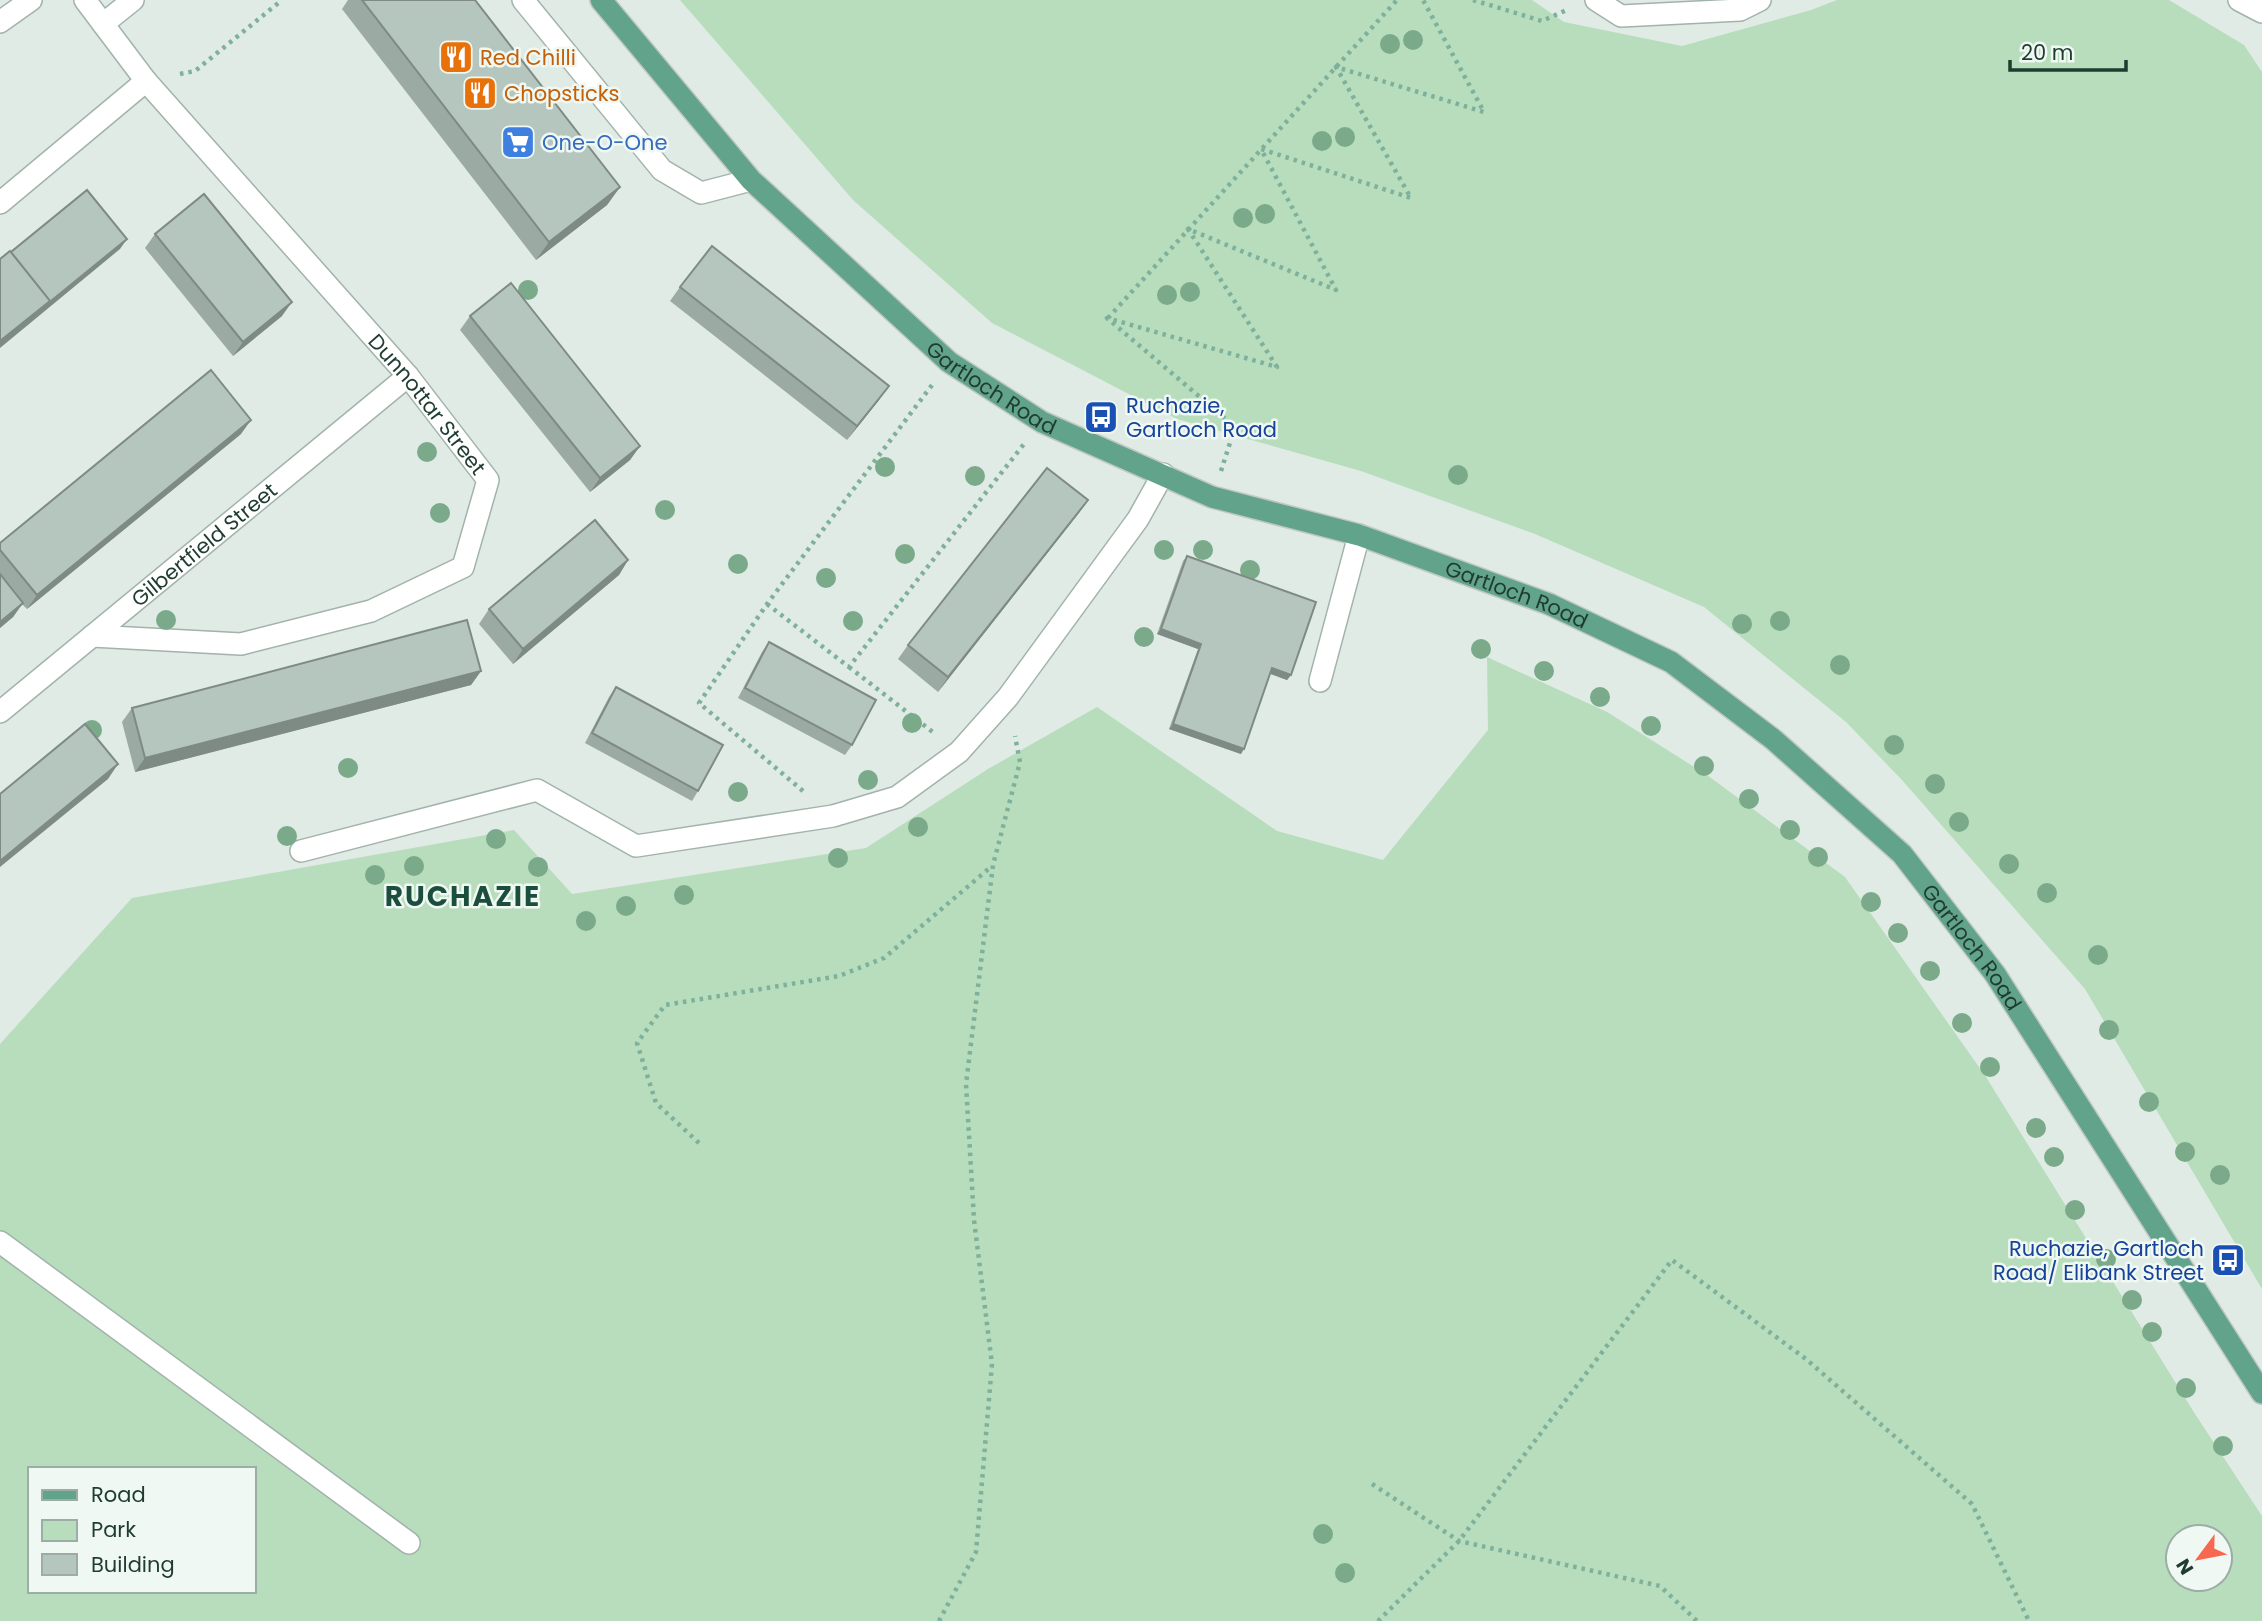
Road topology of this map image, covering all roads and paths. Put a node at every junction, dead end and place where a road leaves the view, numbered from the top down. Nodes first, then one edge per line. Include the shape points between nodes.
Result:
1 (32, 0) edge
2 (85, 0) edge
3 (133, 0) edge
4 (282, 0) edge
5 (523, 0) edge
6 (601, 0) edge
7 (1397, 0) edge
8 (1423, 0) edge
9 (1473, 0) edge
10 (1760, 0) edge
11 (2239, 0) edge
12 (1587, 3) edge
13 (2262, 12) edge
14 (0, 22) edge
15 (103, 24) junction
16 (1336, 67) junction
17 (146, 81) junction
18 (1261, 149) junction
19 (751, 180) junction
20 (0, 203) edge
21 (1188, 229) junction
22 (1107, 318) junction
23 (949, 362) junction
24 (408, 376) junction
25 (1042, 422) junction
26 (1163, 474) junction
27 (1212, 497) junction
28 (1359, 535) junction
29 (767, 604) junction
30 (92, 636) junction
31 (849, 667) junction
32 (1320, 681) dead end
33 (1008, 697) junction
34 (0, 712) edge
35 (959, 752) junction
36 (833, 816) junction
37 (301, 850) dead end
38 (993, 866) junction
39 (699, 1143) dead end
40 (0, 1242) edge
41 (2262, 1393) edge
42 (1372, 1485) dead end
43 (1459, 1541) junction
44 (409, 1543) dead end
45 (939, 1621) edge
46 (1378, 1621) edge
47 (1697, 1621) edge
48 (2029, 1621) edge

1 - 14 street
2 - 15 street, Dunnottar Street
3 - 15 street
4 - 17 path via 195,71
5 - 19 street via 662,170 701,193
6 - 19 main road, Gartloch Road
7 - 16 path
8 - 16 path via 1485,112
9 - 12 path via 1542,21
10 - 12 street via 1740,10 1620,16
11 - 13 street
15 - 17 street, Dunnottar Street
16 - 18 path
16 - 18 path via 1411,198
17 - 20 street
17 - 24 street, Dunnottar Street
18 - 21 path
18 - 21 path via 1336,290
19 - 23 main road, Gartloch Road
21 - 22 path
21 - 22 path via 1276,367
22 - 27 path via 1235,427
23 - 25 main road, Gartloch Road
23 - 29 path
24 - 30 street, Gilbertfield Street
24 - 30 street, Dunnottar Street via 488,480 463,567 371,611 241,644
25 - 26 main road, Gartloch Road
25 - 31 path
26 - 27 main road, Gartloch Road
26 - 33 street via 1138,519
27 - 28 main road, Gartloch Road
28 - 32 street
28 - 41 main road, Gartloch Road via 1549,604 1671,662 1774,740 1902,853 1995,974
29 - 31 path
29 - 36 path via 699,703
30 - 34 street, Gilbertfield Street
31 - 35 path
33 - 35 street
33 - 38 path via 1020,762
35 - 36 street via 897,797
36 - 37 street via 636,846 537,790
38 - 39 path via 884,958 839,976 665,1005 637,1043 656,1103
38 - 45 path via 966,1084 974,1220 992,1364 976,1552
40 - 44 street
42 - 43 path
43 - 46 path
43 - 47 path via 1660,1586
43 - 48 path via 1671,1260 1806,1359 1972,1504

